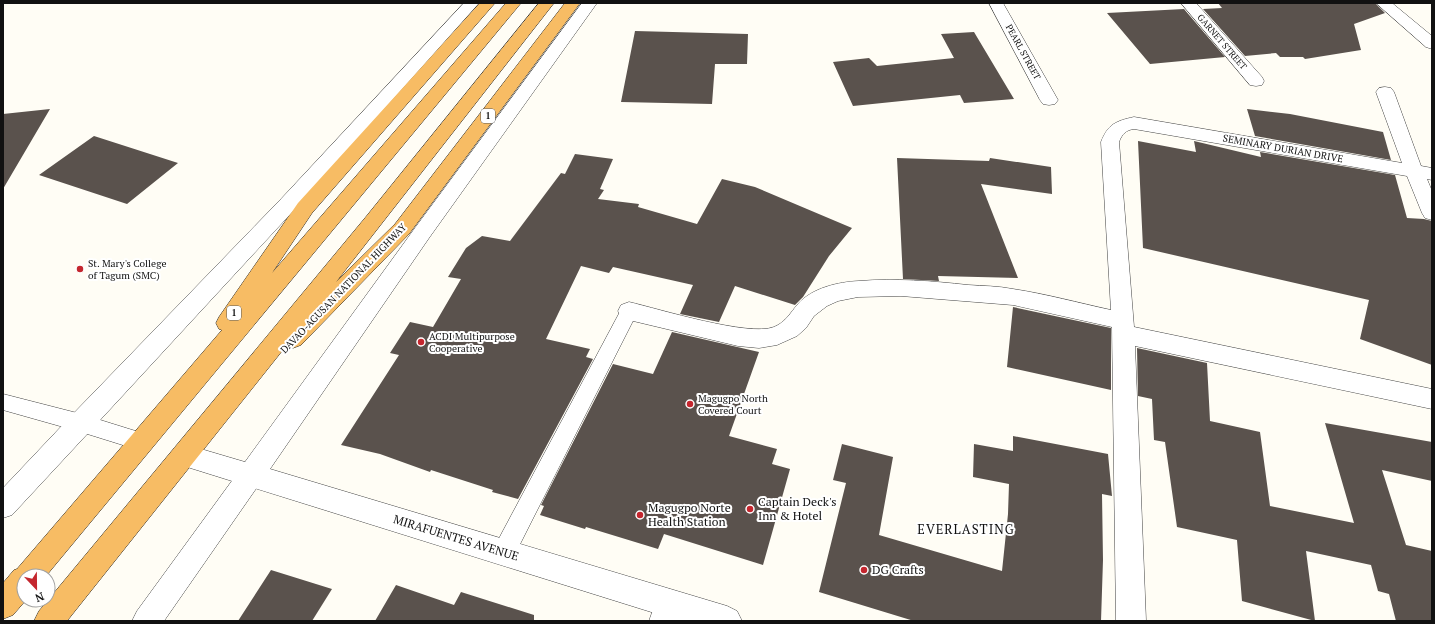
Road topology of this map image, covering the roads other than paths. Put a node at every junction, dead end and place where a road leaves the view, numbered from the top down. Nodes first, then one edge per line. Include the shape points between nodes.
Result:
1 (472, 3) edge
2 (488, 3) edge
3 (514, 3) edge
4 (547, 3) edge
5 (573, 3) edge
6 (590, 3) edge
7 (996, 3) edge
8 (1188, 3) edge
9 (1382, 3) edge
10 (1432, 44) edge
11 (1256, 81) dead end
12 (1385, 92) dead end
13 (1049, 100) dead end
14 (1414, 171) junction
15 (1432, 174) edge
16 (1432, 213) edge
17 (629, 311) joint
18 (1123, 327) junction
19 (1432, 399) edge
20 (3, 402) edge
21 (163, 418) junction
22 (81, 423) junction
23 (204, 429) junction
24 (142, 442) junction
25 (184, 455) junction
26 (250, 475) junction
27 (3, 506) edge
28 (504, 552) junction
29 (35, 568) edge
30 (16, 590) edge
31 (3, 605) edge
32 (666, 612) edge
33 (49, 621) edge
34 (147, 621) edge
35 (727, 621) edge
36 (1131, 621) edge

1 - 22 street via 288,204
2 - 21 highway, 1 via 305,208
3 - 21 highway, 1
4 - 23 highway, DAVAO-AGUSAN NATIONAL HIGHWAY / 1
5 - 23 highway, DAVAO-AGUSAN NATIONAL HIGHWAY / 1 via 402,229
6 - 26 street
7 - 13 street, PEARL STREET
8 - 11 street, GARNET STREET
9 - 10 street
12 - 14 street
14 - 15 street, SEMINARY DURIAN DRIVE
14 - 16 street
14 - 18 street, SEMINARY DURIAN DRIVE via 1134,123 1122,126 1114,132 1110,142
17 - 18 street via 738,337 759,339 777,336 790,330 806,310 834,293 858,289 901,288 1013,297
17 - 28 lane
18 - 19 street
18 - 36 street
20 - 22 lane
21 - 24 highway, 1
22 - 24 lane
22 - 27 street
23 - 25 highway, DAVAO-AGUSAN NATIONAL HIGHWAY / 1
24 - 29 highway, 1
25 - 26 street, MIRAFUENTES AVENUE
25 - 33 highway, DAVAO-AGUSAN NATIONAL HIGHWAY / 1
26 - 28 street, MIRAFUENTES AVENUE
26 - 34 street
28 - 32 street, MIRAFUENTES AVENUE
30 - 31 highway
32 - 35 street, MIRAFUENTES AVENUE

